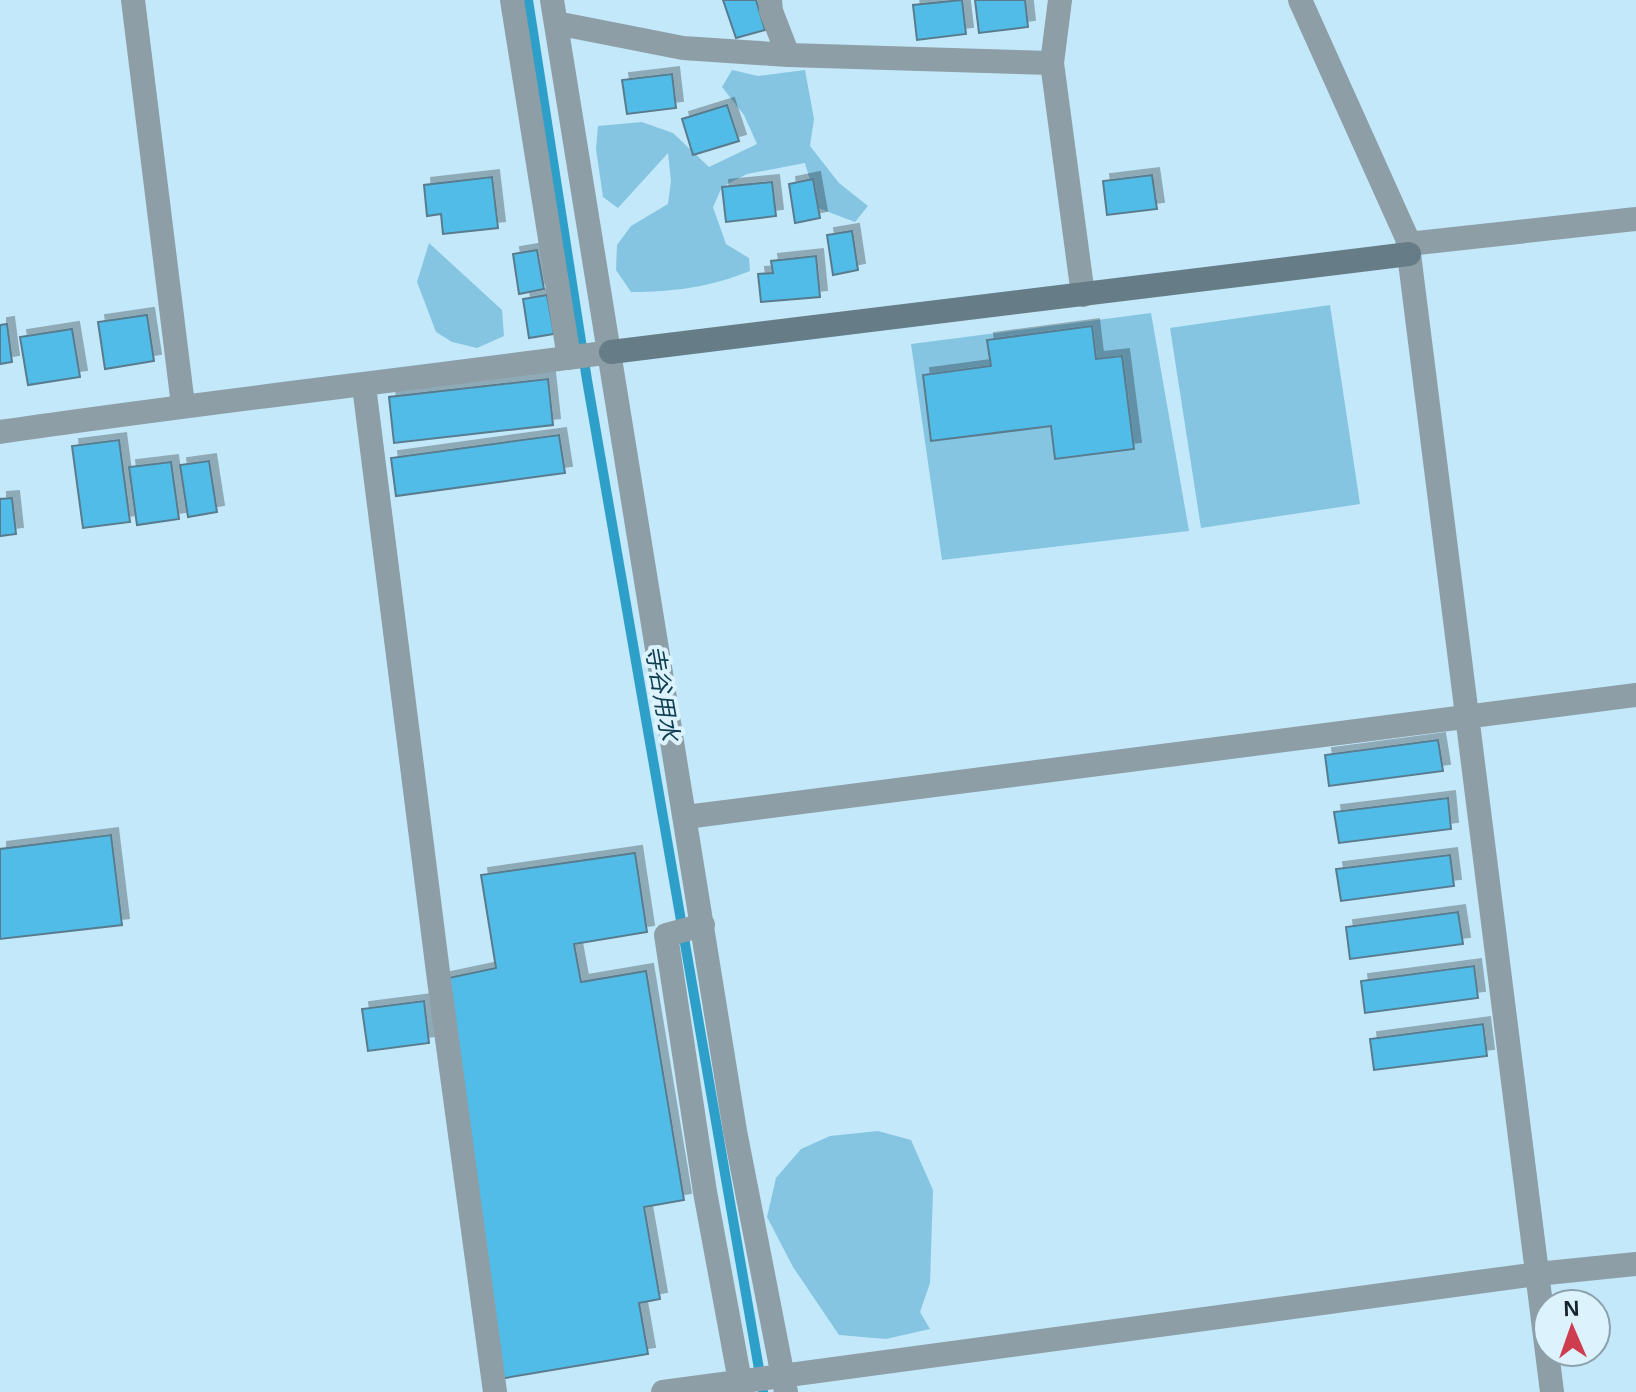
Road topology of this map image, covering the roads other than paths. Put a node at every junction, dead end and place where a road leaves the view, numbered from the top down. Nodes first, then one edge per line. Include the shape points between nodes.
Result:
1 (133, 0) edge
2 (512, 0) edge
3 (770, 0) edge
4 (1060, 0) edge
5 (1300, 0) edge
6 (554, 12) edge
7 (788, 55) junction
8 (1052, 63) junction
9 (1636, 219) edge
10 (1408, 249) junction
11 (1083, 295) junction
12 (611, 352) junction
13 (569, 358) junction
14 (364, 386) junction
15 (183, 405) junction
16 (0, 432) edge
17 (1636, 695) edge
18 (1467, 717) junction
19 (686, 817) junction
20 (703, 925) junction
21 (1636, 1264) edge
22 (1537, 1274) junction
23 (784, 1384) edge
24 (740, 1387) edge
25 (495, 1392) edge
26 (663, 1392) edge
27 (1552, 1392) edge

1 - 15 street
2 - 13 street
3 - 7 street
4 - 8 street
5 - 10 street
6 - 7 street via 683,48
6 - 12 street
7 - 8 street
8 - 11 street
9 - 10 street
10 - 11 street
10 - 18 street
11 - 12 street
12 - 13 street
12 - 19 street
13 - 14 street
14 - 15 street
14 - 25 street
15 - 16 street
17 - 18 street
18 - 19 street
18 - 22 street
19 - 20 street
20 - 23 street via 735,1131
20 - 24 street via 666,935
21 - 22 street
22 - 23 street
22 - 27 street
23 - 24 street
24 - 26 street

